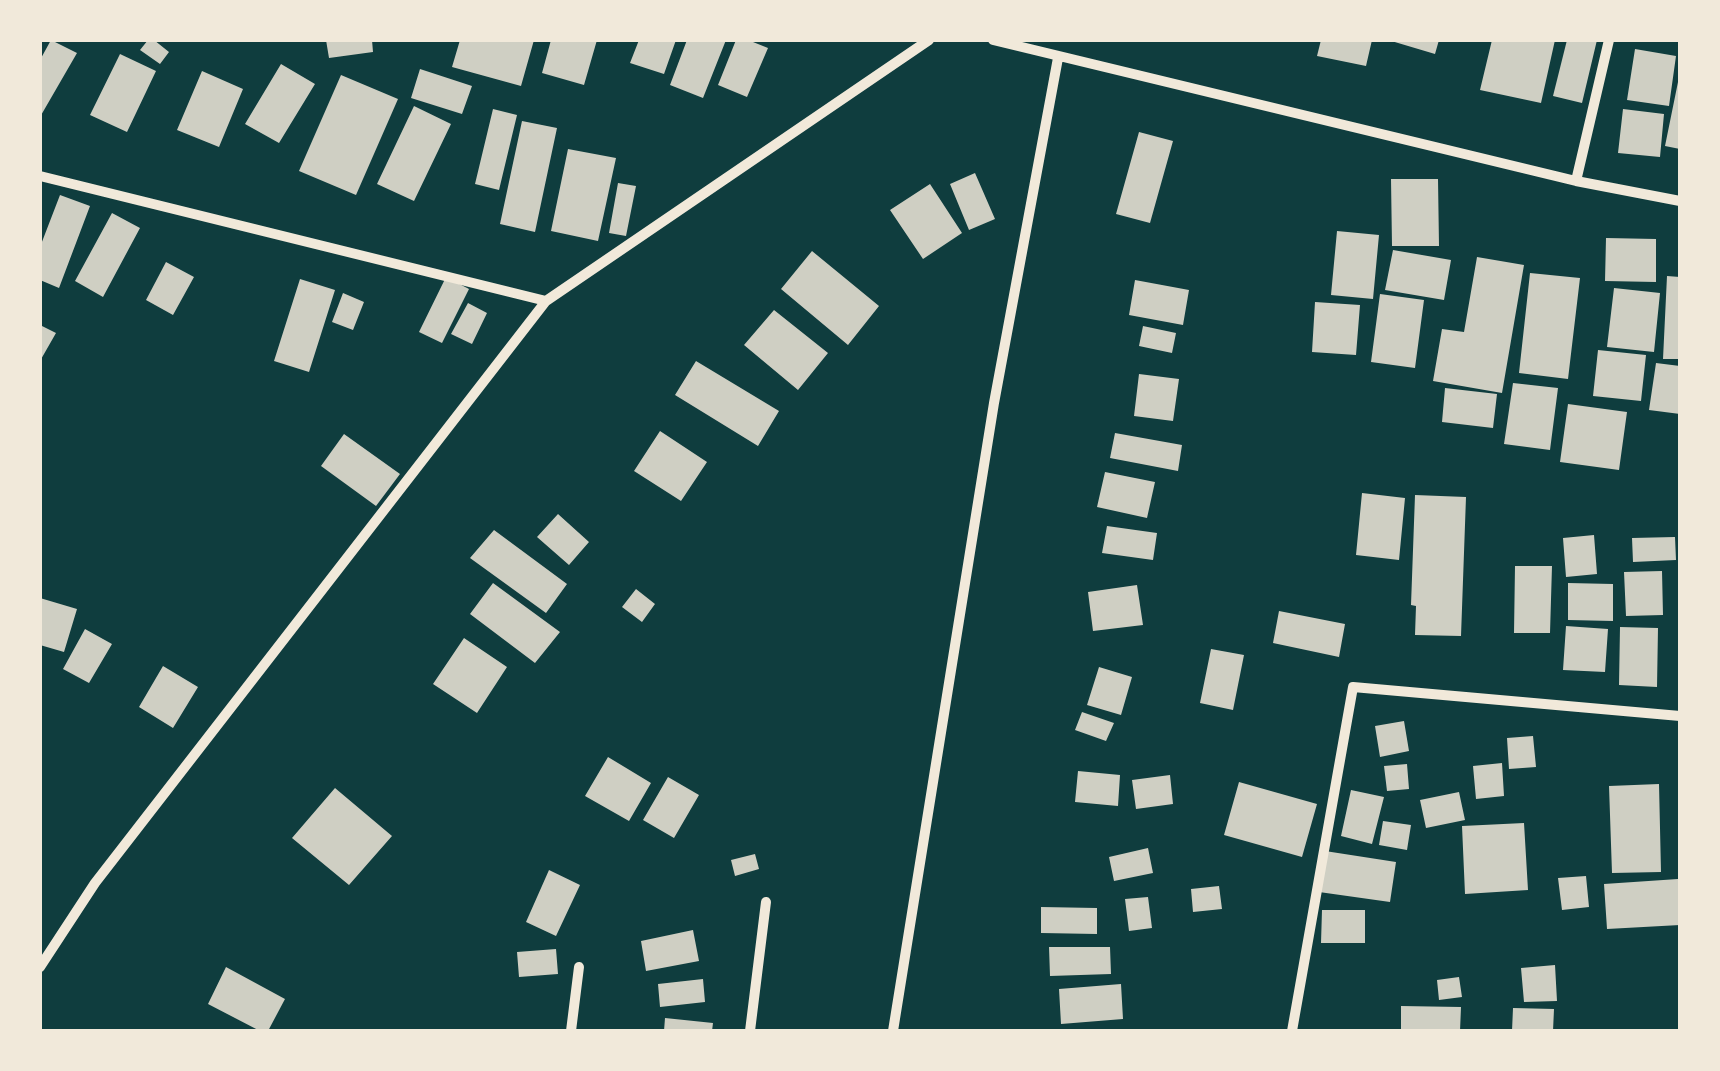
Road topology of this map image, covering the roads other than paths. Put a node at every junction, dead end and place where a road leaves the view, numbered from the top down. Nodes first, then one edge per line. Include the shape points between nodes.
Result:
1 (929, 40) edge
2 (994, 40) edge
3 (1608, 40) edge
4 (1058, 58) junction
5 (40, 176) edge
6 (1576, 181) junction
7 (1680, 201) edge
8 (546, 301) junction
9 (1680, 716) edge
10 (766, 902) dead end
11 (40, 967) edge
12 (578, 967) dead end
13 (571, 1031) edge
14 (750, 1031) edge
15 (893, 1031) edge
16 (1292, 1031) edge

1 - 8 street
2 - 4 street
3 - 6 street
4 - 6 street
4 - 15 street via 994,403
5 - 8 street
6 - 7 street
8 - 11 street via 94,883
9 - 16 street via 1353,687
10 - 14 street
12 - 13 street

